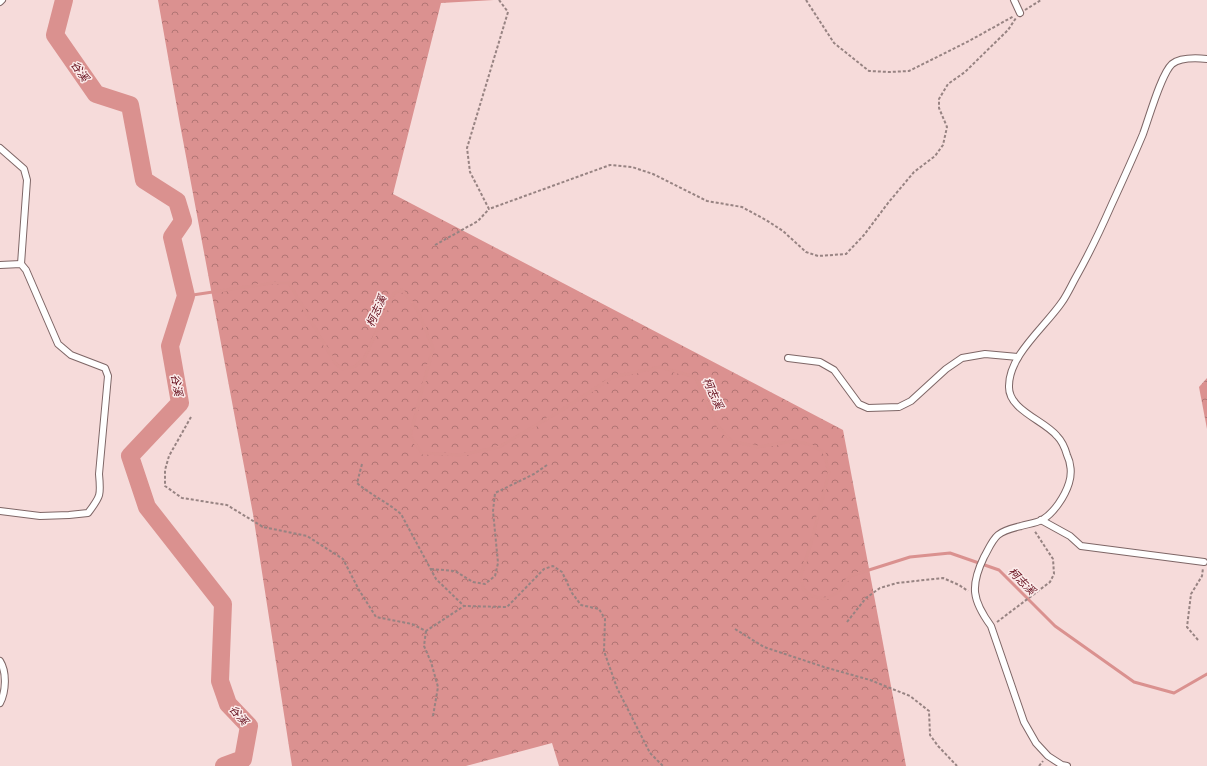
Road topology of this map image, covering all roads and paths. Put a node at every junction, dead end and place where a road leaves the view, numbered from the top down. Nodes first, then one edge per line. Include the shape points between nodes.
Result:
1 (500, 0) edge
2 (806, 0) edge
3 (1014, 0) edge
4 (1041, 0) edge
5 (1020, 13) junction
6 (1207, 59) edge
7 (0, 148) edge
8 (489, 209) junction
9 (435, 245) dead end
10 (0, 264) edge
11 (21, 264) junction
12 (1018, 357) junction
13 (788, 358) dead end
14 (191, 417) dead end
15 (362, 464) dead end
16 (547, 465) dead end
17 (0, 511) edge
18 (1041, 520) junction
19 (1030, 524) junction
20 (1204, 562) joint
21 (431, 569) junction
22 (975, 596) junction
23 (464, 606) junction
24 (847, 622) dead end
25 (991, 626) junction
26 (735, 629) dead end
27 (426, 631) junction
28 (1198, 640) dead end
29 (0, 661) edge
30 (0, 703) edge
31 (433, 716) dead end
32 (663, 766) edge
33 (957, 766) edge
34 (1067, 766) edge

1 - 8 path via 508,12 467,148 470,172
2 - 5 path via 834,43 869,71 909,71
3 - 5 lane
4 - 5 path
5 - 8 path via 1008,30 965,72 948,84 939,99 939,108 947,127 943,145 935,156 914,172 846,254 818,256 806,252 783,231 742,207 707,201 653,174 632,167 610,165
6 - 12 lane via 1181,60 1166,72 1143,133 1092,249 1062,302
7 - 11 lane via 24,169 27,180
8 - 9 path via 478,221
10 - 11 lane
11 - 17 lane via 26,270 58,344 71,355 105,368 108,376 99,474 101,490 99,499 88,512 40,516
12 - 13 lane via 985,354 962,358 911,401 899,407 868,408 859,404 834,370 820,362
12 - 18 lane via 1008,387 1011,397 1016,405 1057,436 1064,445 1071,472 1070,481 1056,506
14 - 27 path via 169,456 165,470 166,486 182,498 227,505 263,527 307,536 343,559 376,617 412,624
15 - 21 path via 357,483 401,514
16 - 21 path via 495,493 492,511 498,563 495,576 485,584 473,582 455,571
18 - 19 lane
18 - 20 lane via 1070,536 1081,546
19 - 22 lane via 997,536 978,571
19 - 25 path via 1053,559 1054,574 1050,582
20 - 28 path via 1202,576 1191,594 1187,627
21 - 23 path via 436,579
22 - 24 path via 943,578 898,583 880,588 866,598
22 - 25 lane
23 - 27 path
23 - 32 path via 507,607 544,569 553,566 562,572 581,605 599,609 605,619 604,651 617,688 650,753
25 - 34 lane via 1024,722 1036,743 1048,756
26 - 33 path via 764,647 870,680 910,696 929,711 930,735
27 - 31 path via 424,646 438,687
29 - 30 lane via 5,675 4,696

